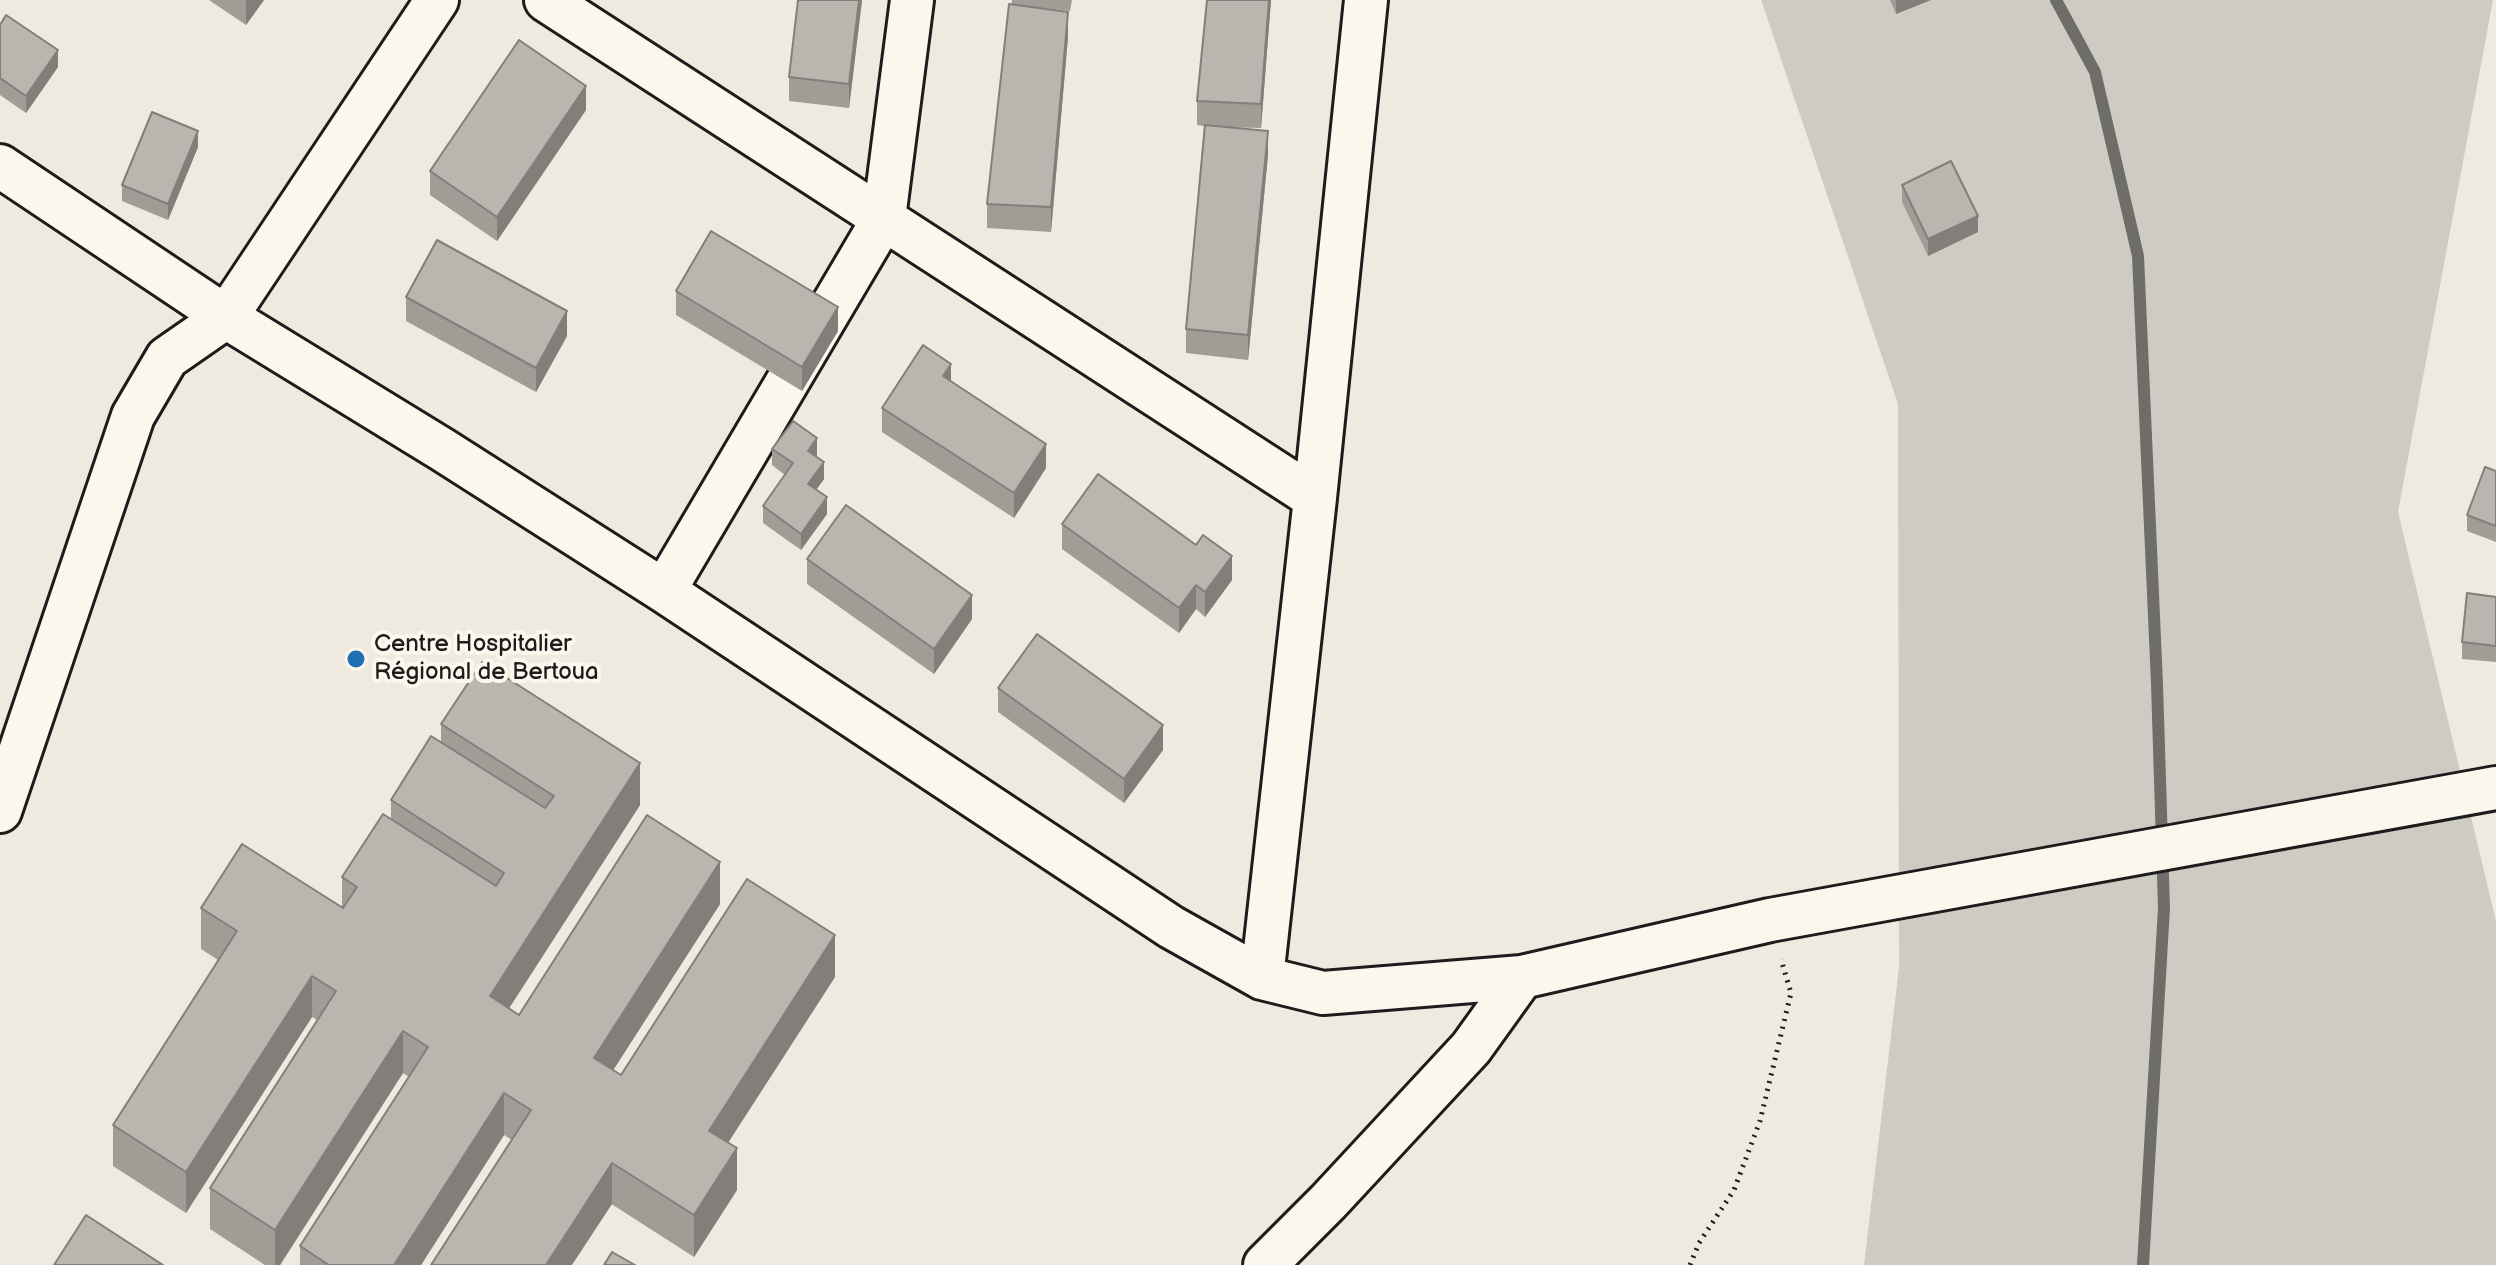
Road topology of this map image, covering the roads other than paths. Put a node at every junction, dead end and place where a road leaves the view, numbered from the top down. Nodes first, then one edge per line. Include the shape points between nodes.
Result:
1 (437, 0) edge
2 (546, 0) edge
3 (912, 0) edge
4 (1366, 0) edge
5 (0, 166) edge
6 (884, 218) junction
7 (226, 317) junction
8 (1315, 498) junction
9 (664, 591) junction
10 (2496, 788) edge
11 (0, 811) edge
12 (1522, 977) junction
13 (1262, 978) junction
14 (1265, 1265) edge

1 - 7 street
2 - 6 street
3 - 6 street
4 - 8 street
5 - 7 street
6 - 8 street
6 - 9 street
7 - 9 street
7 - 11 street via 167,358 133,416
8 - 13 street
9 - 13 street via 1171,927
10 - 12 street via 1770,920
12 - 13 street via 1323,993
12 - 14 street via 1471,1048

